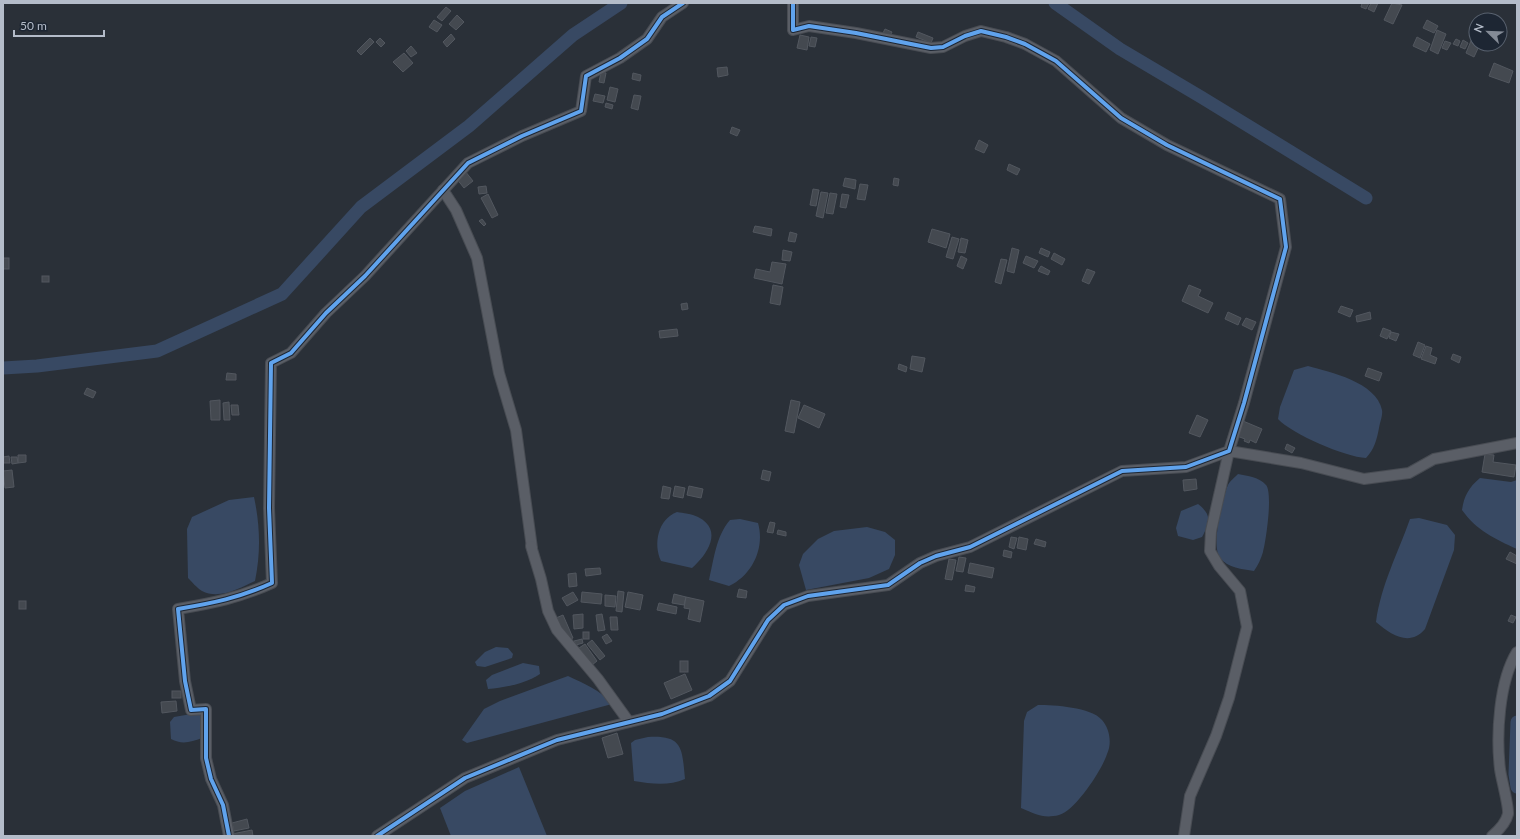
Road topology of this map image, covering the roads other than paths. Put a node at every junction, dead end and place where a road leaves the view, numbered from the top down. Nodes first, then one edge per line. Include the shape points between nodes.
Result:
1 (683, 3) edge
2 (793, 3) edge
3 (443, 190) junction
4 (1517, 443) edge
5 (1229, 450) junction
6 (1517, 652) edge
7 (629, 722) junction
8 (229, 836) edge
9 (377, 836) edge
10 (1184, 836) edge
11 (1492, 836) edge

1 - 3 street via 662,17 647,39 620,58 586,76 581,111 468,163
2 - 5 street via 793,30 808,26 931,48 943,47 981,31 1025,44 1056,61 1121,118 1167,145 1280,199 1286,247
3 - 7 street via 456,210 477,258 499,373 516,430 531,547 548,611 557,630 598,679
3 - 8 street via 291,353 271,363 269,508 272,583 223,602 178,609 190,710 206,709 206,758 211,779 223,805
4 - 5 street via 1434,459 1409,473 1364,479 1301,463
5 - 7 street via 1186,467 1122,471 970,547 920,563 888,584 808,596 784,605 768,620 730,681 709,696 662,714
5 - 10 street via 1211,531 1210,551 1218,566 1240,591 1246,627 1229,698 1190,796
6 - 11 street via 1500,708 1500,768 1508,813 1502,826
7 - 9 street via 557,740 465,778

